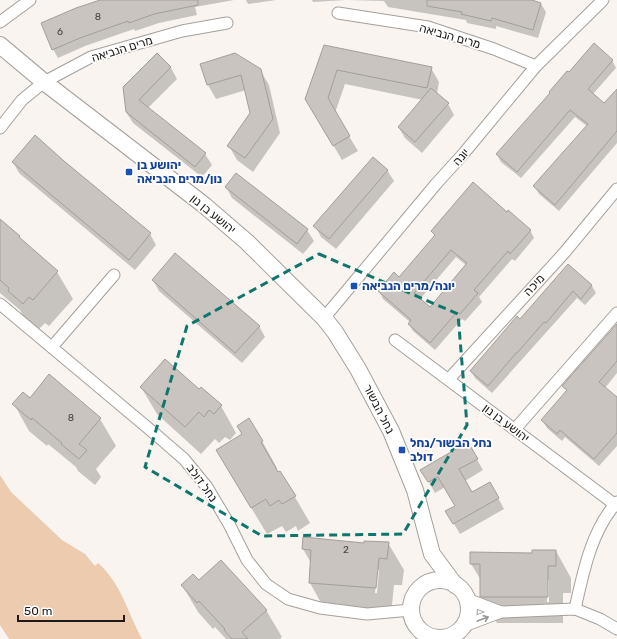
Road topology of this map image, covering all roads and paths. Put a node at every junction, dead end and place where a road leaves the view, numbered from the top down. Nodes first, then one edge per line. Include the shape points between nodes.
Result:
1 (30, 0) edge
2 (603, 0) edge
3 (338, 13) dead end
4 (0, 22) edge
5 (228, 23) dead end
6 (0, 45) edge
7 (536, 66) junction
8 (44, 82) junction
9 (0, 128) edge
10 (617, 189) edge
11 (114, 275) dead end
12 (0, 304) edge
13 (617, 313) edge
14 (324, 318) junction
15 (395, 340) dead end
16 (52, 347) junction
17 (449, 379) junction
18 (515, 430) junction
19 (616, 504) edge
20 (432, 554) junction
21 (424, 585) junction
22 (455, 585) junction
23 (467, 599) junction
24 (575, 609) junction
25 (410, 610) junction
26 (501, 612) junction
27 (464, 626) junction
28 (617, 629) edge
29 (440, 639) edge

1 - 4 street
2 - 7 street, יונה
3 - 7 street, מרים הנביאה via 428,27
5 - 8 street, מרים הנביאה via 182,31 90,57
6 - 8 street, יהושע בן נון
7 - 14 street, יונה
8 - 9 street via 22,100
8 - 14 street, יהושע בן נון via 204,205 247,242
10 - 17 street, מיכה via 565,252
11 - 16 street
12 - 16 street, נחל דולב
13 - 18 street
14 - 20 street, נחל הבשור via 358,369 392,431 415,490
15 - 17 street, יהושע בן נון
16 - 25 street, נחל דולב via 184,459 207,487 247,560 266,584 288,599 320,608 367,614
17 - 18 street, יהושע בן נון
18 - 19 street, יהושע בן נון
19 - 24 street via 600,527 587,560
20 - 21 street, נחל הבשור
20 - 22 street, נחל הבשור
21 - 22 street via 439,580
21 - 25 street via 415,594
22 - 23 street
23 - 26 street
23 - 27 street via 469,612
24 - 26 street
24 - 28 street
25 - 29 street via 419,630 430,637
27 -> 26 street
27 - 29 street via 453,635

